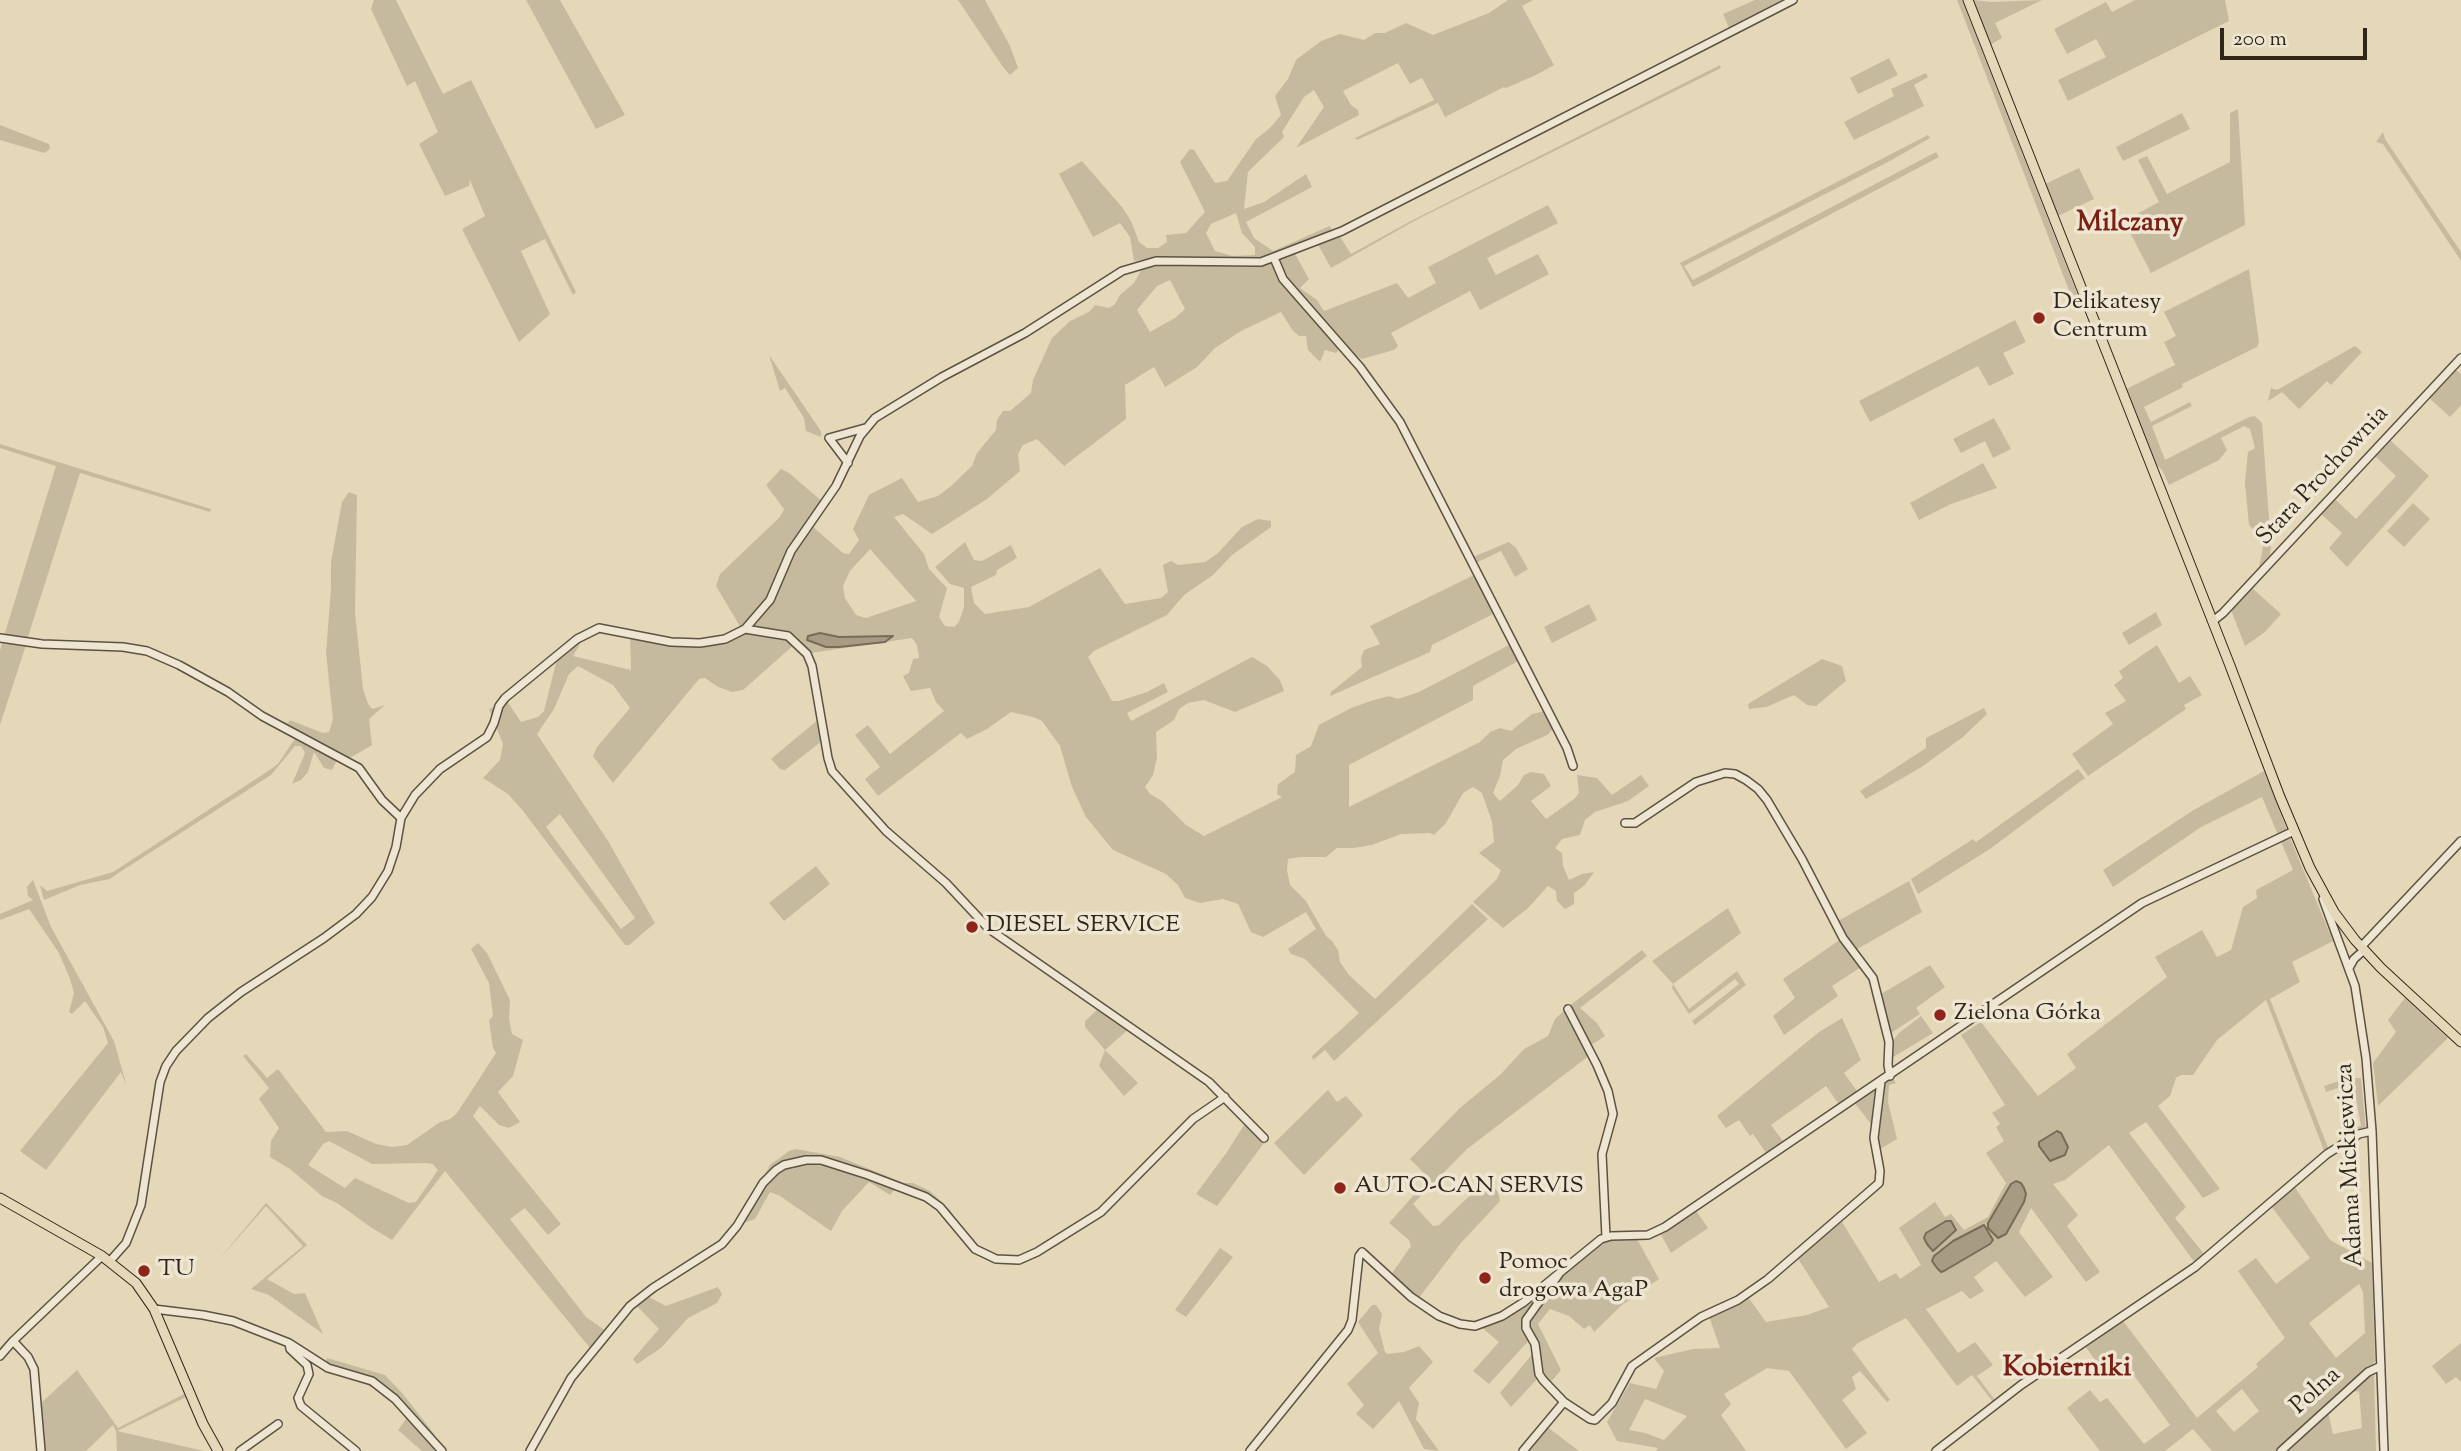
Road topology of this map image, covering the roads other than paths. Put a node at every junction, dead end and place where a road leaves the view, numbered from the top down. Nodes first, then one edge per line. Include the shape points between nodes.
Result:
1 (1793, 0) edge
2 (1968, 0) edge
3 (1274, 258) junction
4 (2461, 358) edge
5 (865, 428) junction
6 (848, 463) junction
7 (2213, 621) junction
8 (745, 629) junction
9 (0, 638) edge
10 (1573, 766) dead end
11 (401, 818) junction
12 (1625, 823) dead end
13 (2294, 831) junction
14 (2461, 841) edge
15 (2318, 884) junction
16 (2362, 948) junction
17 (2349, 968) junction
18 (1567, 1010) dead end
19 (2461, 1042) edge
20 (1890, 1076) junction
21 (1881, 1082) junction
22 (1225, 1097) junction
23 (2372, 1131) junction
24 (1264, 1138) dead end
25 (0, 1198) edge
26 (1606, 1237) junction
27 (106, 1259) junction
28 (1563, 1268) junction
29 (154, 1309) junction
30 (13, 1341) junction
31 (289, 1343) junction
32 (0, 1356) edge
33 (2381, 1366) junction
34 (1564, 1402) junction
35 (278, 1424) dead end
36 (41, 1451) edge
37 (218, 1451) edge
38 (240, 1451) edge
39 (356, 1451) edge
40 (442, 1451) edge
41 (530, 1451) edge
42 (1250, 1451) edge
43 (1522, 1451) edge
44 (1937, 1451) edge
45 (2281, 1451) edge
46 (2384, 1451) edge

1 - 3 street via 1356,225
2 - 7 main road, Adama Mickiewicza
3 - 5 street via 1247,263 1166,260 1131,267 1007,344 893,405
3 - 10 street via 1283,279 1360,367 1400,422
4 - 7 street, Stara Prochownia
5 - 6 street
5 - 6 street via 828,438
6 - 8 street via 791,551 770,600
7 - 13 main road, Adama Mickiewicza
8 - 11 street via 724,639 691,644 603,628 590,631 505,698 487,737 432,776
8 - 22 street via 788,636 807,654 830,766 886,831 946,883 989,929 1160,1046
9 - 11 street via 123,647 178,665 359,768
11 - 27 street via 388,871 356,914 230,1000 170,1058 157,1095 141,1205 125,1242
12 - 20 street via 1635,823 1696,782 1725,773 1758,789 1843,938 1873,978 1889,1042
13 - 15 main road, Adama Mickiewicza
13 - 20 street via 2142,903
14 - 16 street
15 - 16 main road, Adama Mickiewicza
15 - 17 street, Adama Mickiewicza
16 - 17 street
16 - 19 main road, Adama Mickiewicza
17 - 23 street, Adama Mickiewicza via 2362,1027
18 - 26 street via 1597,1065 1612,1114 1602,1154
20 - 21 street
21 - 26 street via 1658,1231
21 - 34 street via 1874,1138 1879,1183 1769,1279 1701,1317 1632,1366 1600,1417 1590,1419
22 - 24 street
22 - 41 street via 1193,1119 1101,1212 1019,1260 975,1250 926,1197 821,1160 784,1165 763,1183 722,1244 630,1306 571,1378
23 - 33 street, Adama Mickiewicza
23 - 44 street via 2358,1134 2327,1154 2195,1267 2021,1384
25 - 27 main road
26 - 28 street
27 - 29 main road via 136,1283
27 - 30 street
28 - 34 street via 1526,1320 1526,1328 1537,1352 1539,1374
28 - 42 street via 1508,1312 1468,1326 1422,1305 1362,1252 1348,1331
29 - 31 street via 217,1317
29 - 37 main road
30 - 32 street
30 - 36 street via 34,1369
31 - 39 street via 309,1374 298,1398 301,1406
31 - 40 street via 328,1368 380,1386
33 - 45 street, Polna via 2368,1372
33 - 46 street, Adama Mickiewicza
34 - 43 street
35 - 38 street

